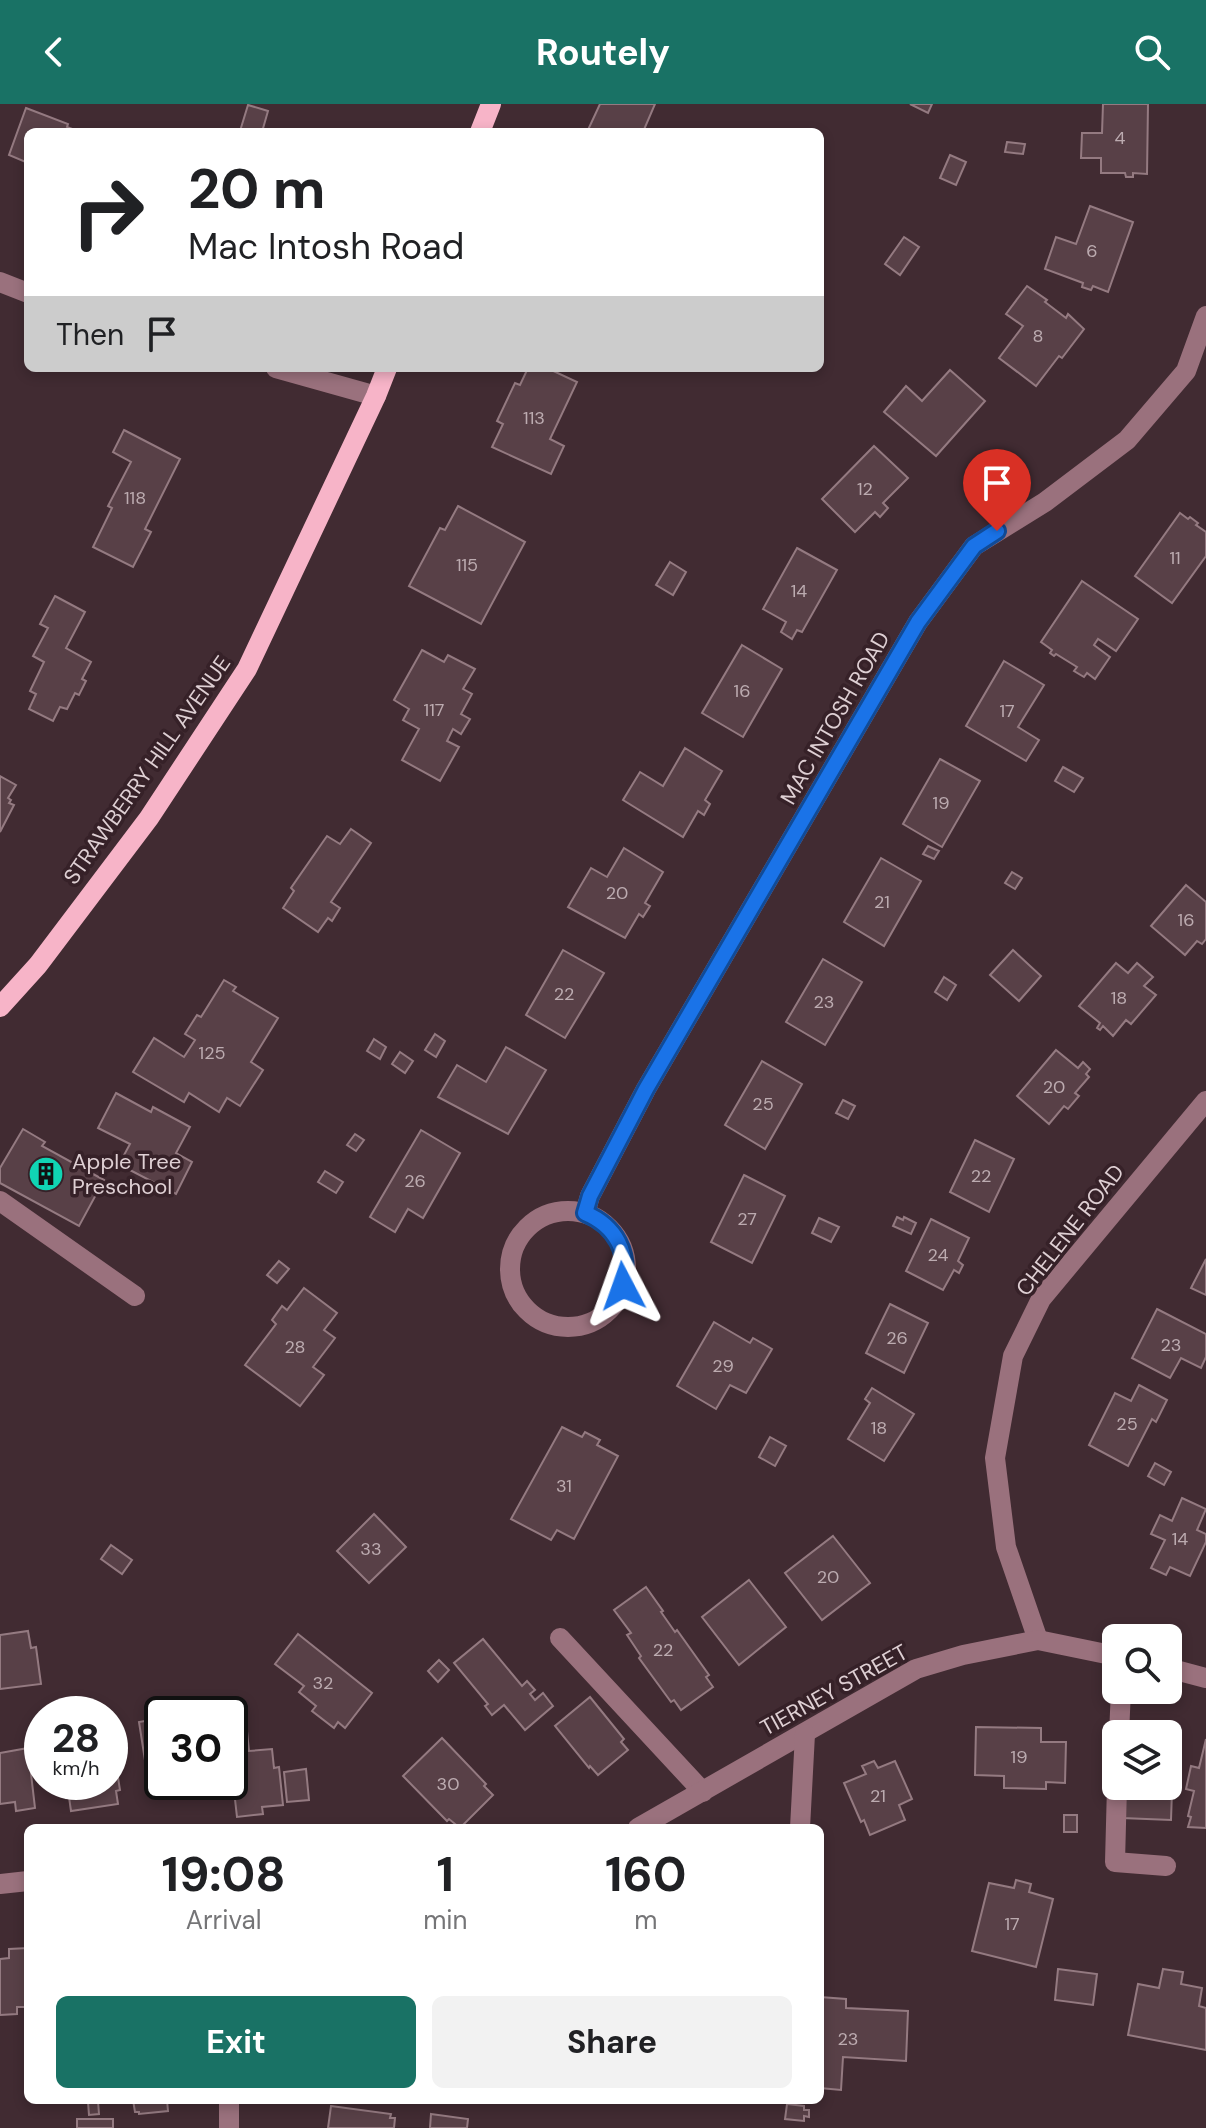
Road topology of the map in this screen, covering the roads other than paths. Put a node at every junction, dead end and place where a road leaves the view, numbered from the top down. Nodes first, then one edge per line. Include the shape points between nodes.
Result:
1 (491, 104) edge
2 (482, 128) edge
3 (0, 282) edge
4 (24, 291) edge
5 (1206, 316) edge
6 (290, 372) edge
7 (385, 372) edge
8 (376, 396) junction
9 (0, 1007) edge
10 (1206, 1101) edge
11 (0, 1201) edge
12 (585, 1213) junction
13 (135, 1296) dead end
14 (560, 1638) dead end
15 (1038, 1640) junction
16 (1102, 1653) edge
17 (1182, 1672) edge
18 (1206, 1678) edge
19 (805, 1734) junction
20 (703, 1792) junction
21 (1117, 1800) edge
22 (645, 1824) edge
23 (800, 1824) edge
24 (1166, 1866) dead end
25 (24, 1881) edge
26 (0, 1884) edge
27 (229, 2104) edge
28 (229, 2128) edge

1 - 2 main road
3 - 4 street
5 - 12 street, MAC INTOSH ROAD via 1186,371 1127,440 1045,502 974,546 918,622 646,1089
6 - 8 street
7 - 8 main road, STRAWBERRY HILL AVENUE
8 - 9 main road, STRAWBERRY HILL AVENUE via 247,669 149,818
10 - 15 street, CHELENE ROAD via 1041,1299 1013,1356 995,1458 1006,1547
11 - 13 street
12 - 12 street via 562,1211 540,1218 523,1232 512,1252 510,1275 516,1296 531,1314 551,1325 573,1327 595,1320 613,1306 623,1286 619,1242 605,1224
14 - 20 street
15 - 16 street, TIERNEY STREET
15 - 19 street, TIERNEY STREET via 916,1669
17 - 18 street
19 - 20 street, TIERNEY STREET
19 - 23 street
20 - 22 street, TIERNEY STREET
21 - 24 street via 1115,1862
25 - 26 street
27 - 28 street

